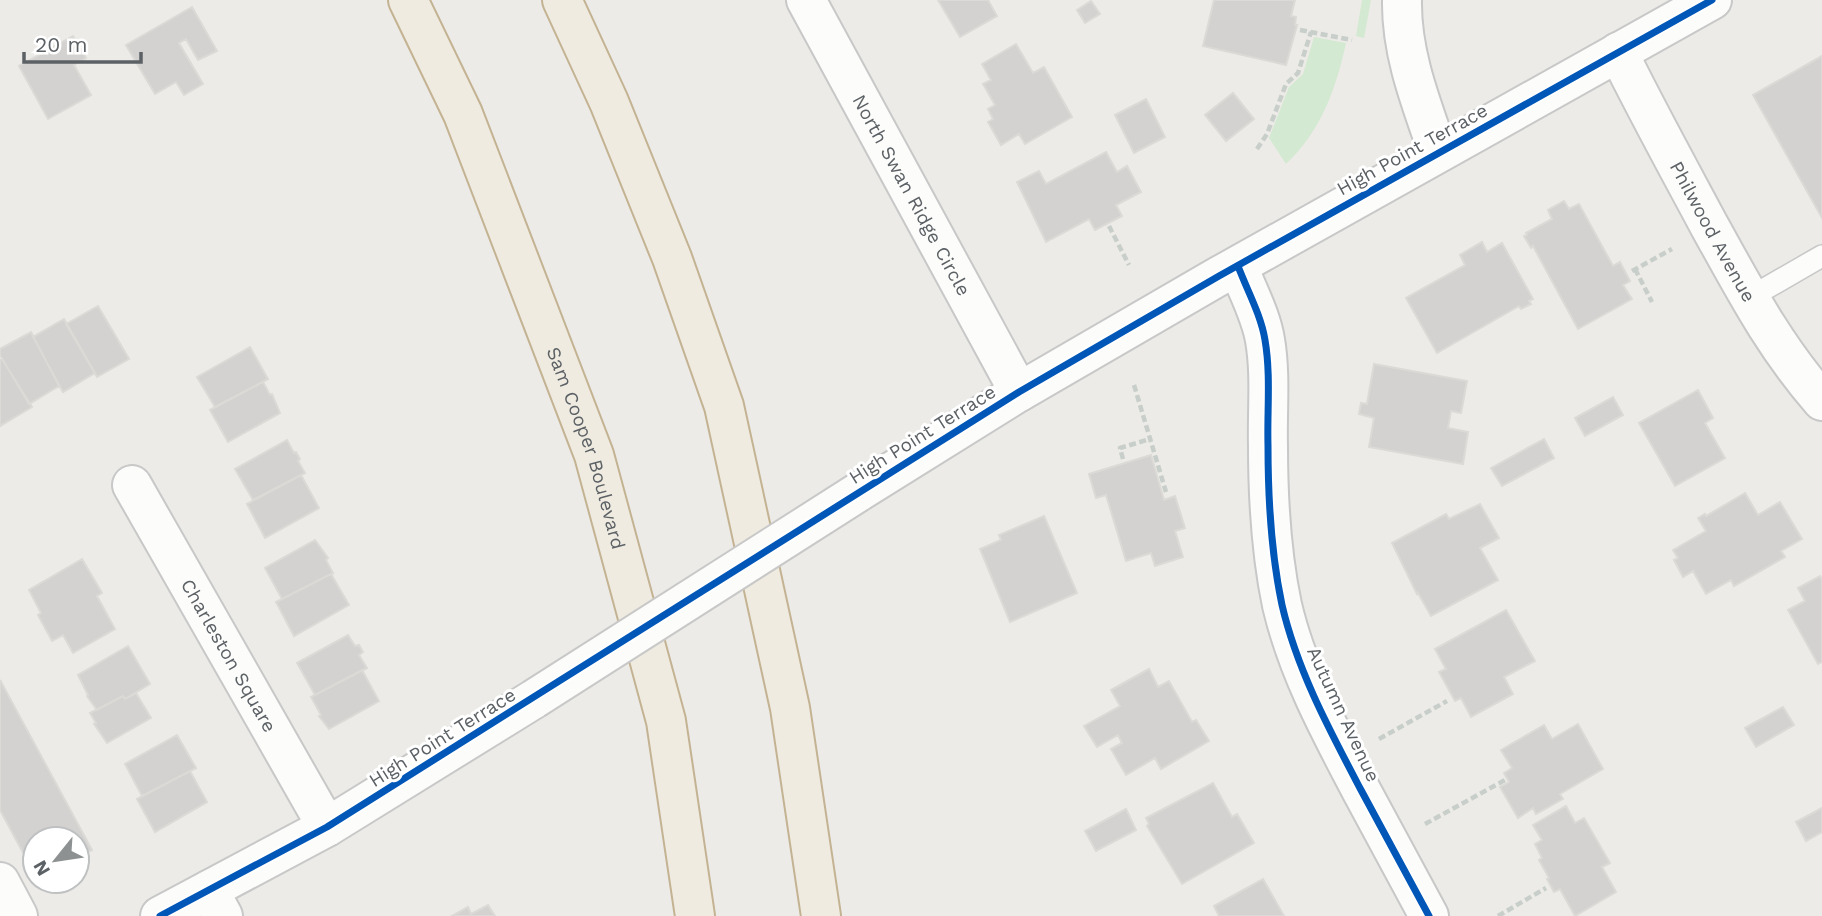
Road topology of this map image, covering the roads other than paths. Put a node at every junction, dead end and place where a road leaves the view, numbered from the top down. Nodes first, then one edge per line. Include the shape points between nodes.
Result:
1 (408, 0) edge
2 (562, 0) edge
3 (806, 0) edge
4 (1402, 0) edge
5 (1712, 0) edge
6 (1618, 52) junction
7 (1438, 152) junction
8 (1822, 256) edge
9 (1238, 265) junction
10 (1749, 298) junction
11 (1019, 392) junction
12 (1822, 401) edge
13 (132, 485) dead end
14 (327, 827) junction
15 (0, 882) edge
16 (216, 903) edge
17 (18, 916) edge
18 (160, 916) edge
19 (695, 916) edge
20 (821, 916) edge
21 (1429, 916) edge

1 - 19 highway, Sam Cooper Boulevard via 463,114 594,455 666,721
2 - 20 highway via 673,258 724,406 790,708
3 - 11 street, North Swan Ridge Circle
4 - 7 street via 1414,82
5 - 6 street, High Point Terrace
6 - 7 street, High Point Terrace
6 - 10 street, Philwood Avenue
7 - 9 street, High Point Terrace
8 - 10 lane
9 - 11 street, High Point Terrace
9 - 21 street, Autumn Avenue via 1265,342 1271,531 1293,644 1340,750
10 - 12 street, Philwood Avenue via 1793,368
11 - 14 street, High Point Terrace, bridge
13 - 14 street, Charleston Square
14 - 16 street, High Point Terrace
15 - 17 street
16 - 18 street, High Point Terrace

